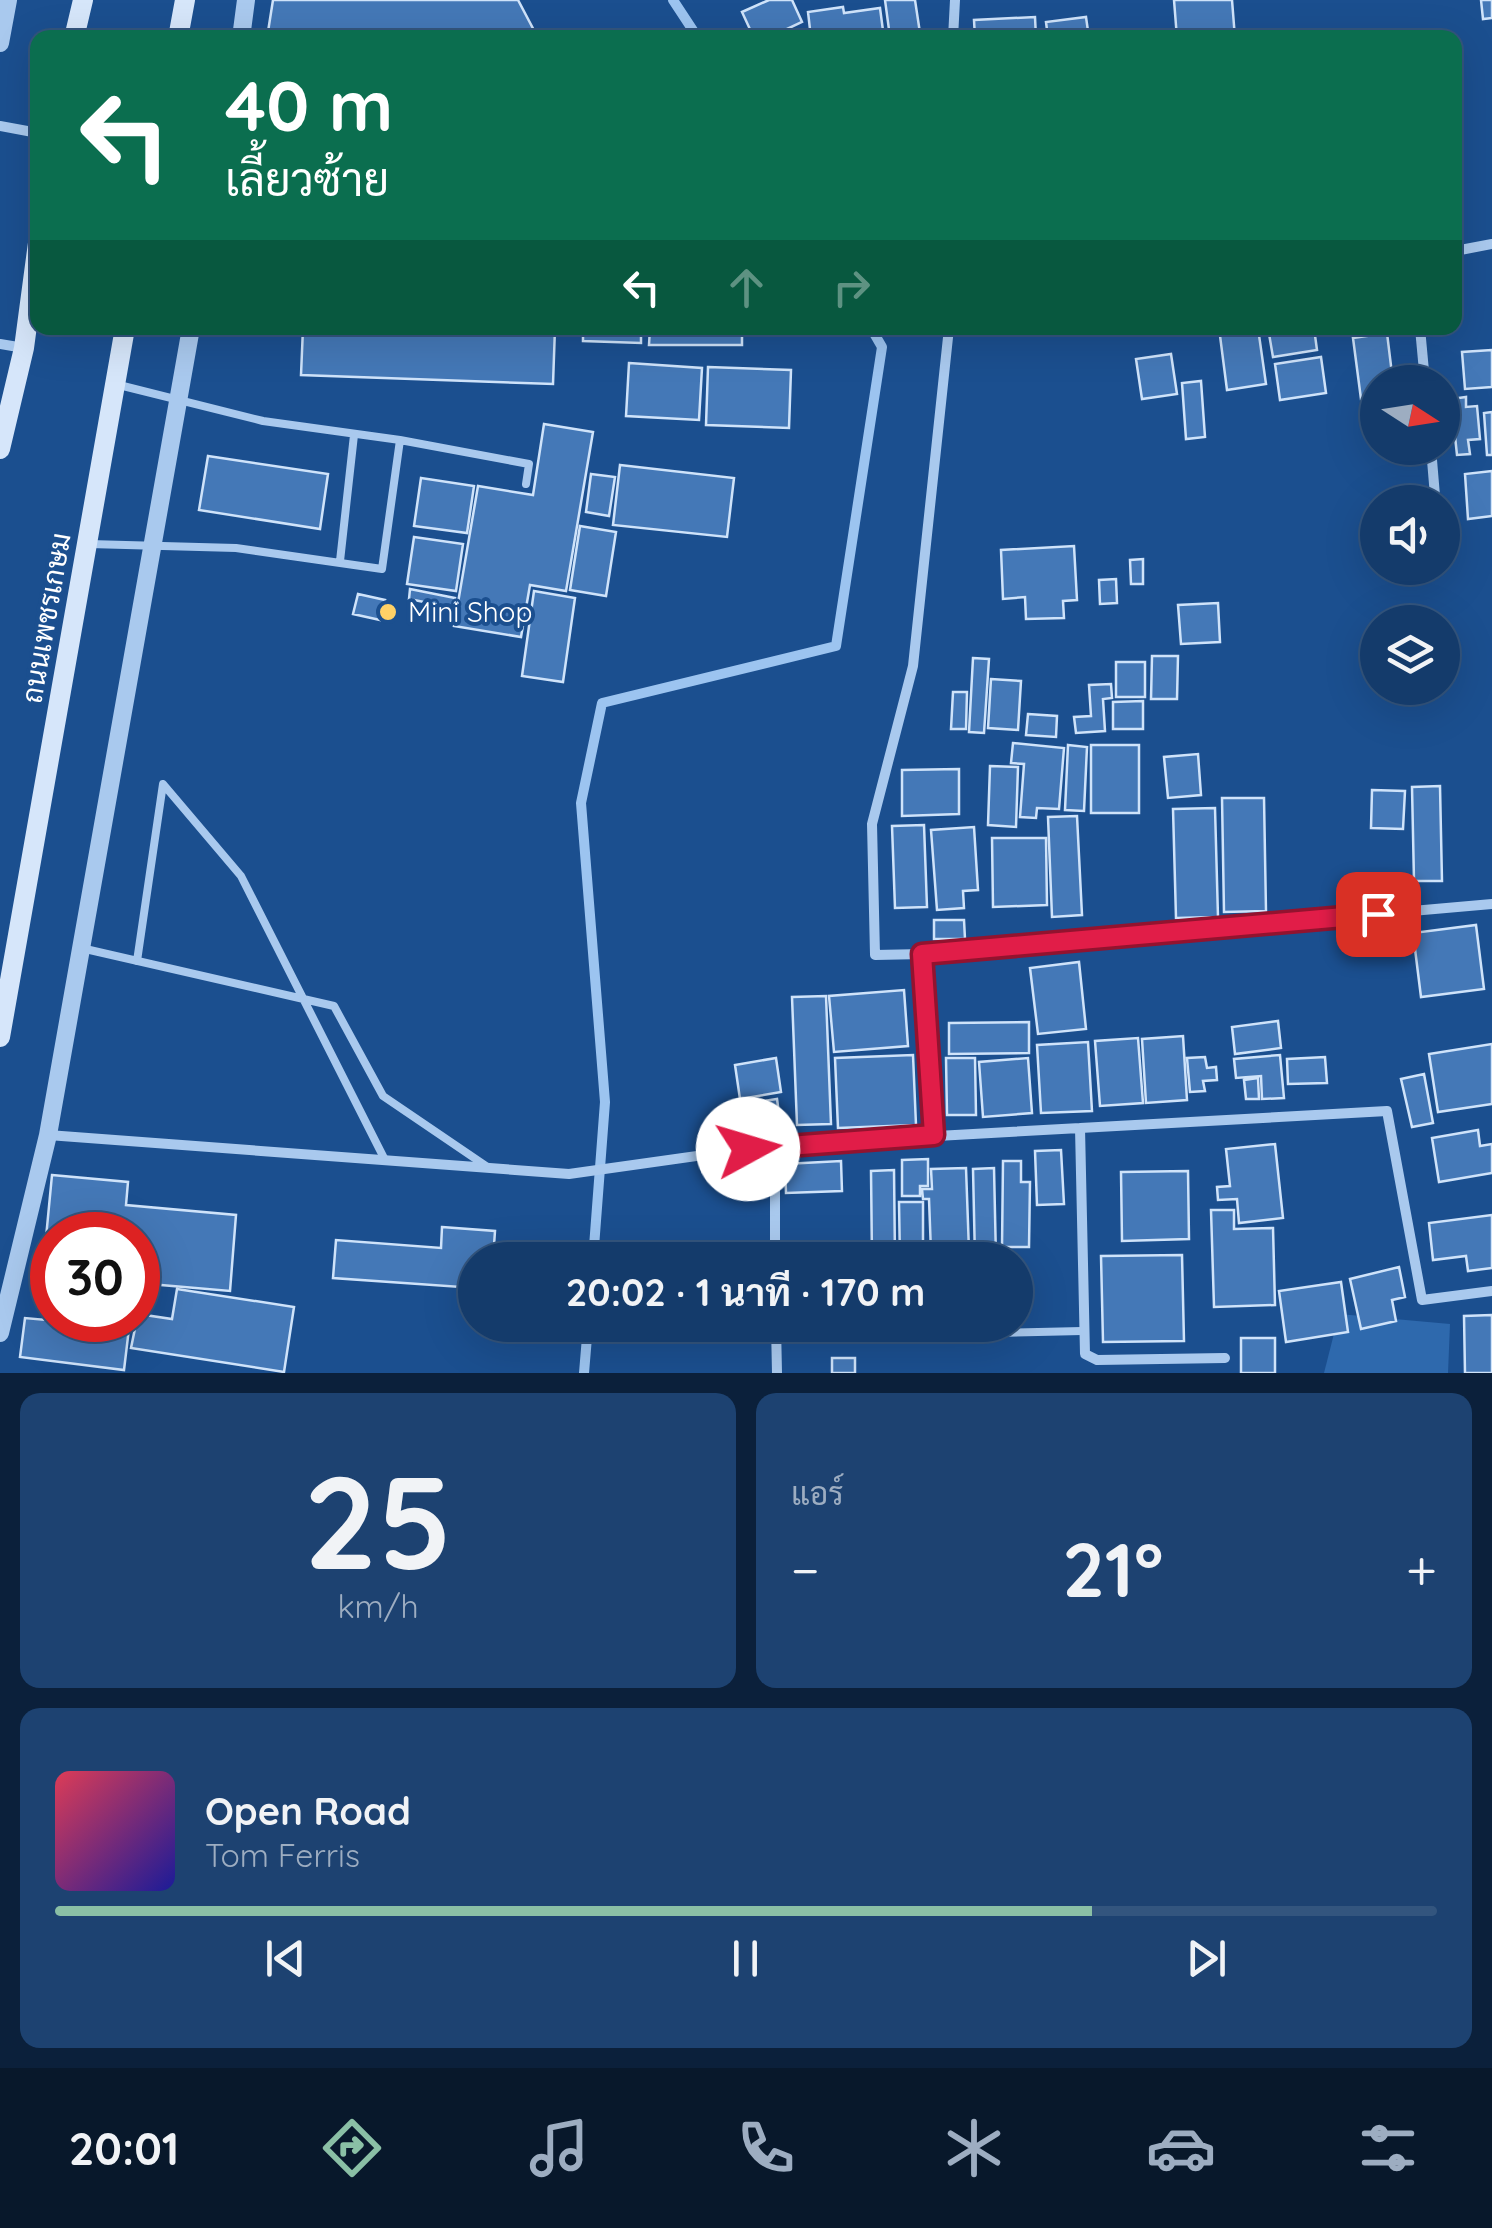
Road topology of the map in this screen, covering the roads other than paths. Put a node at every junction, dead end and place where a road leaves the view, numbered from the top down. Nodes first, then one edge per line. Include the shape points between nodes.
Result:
1 (8, 0) edge
2 (83, 0) edge
3 (184, 0) edge
4 (246, 0) edge
5 (954, 0) edge
6 (76, 30) edge
7 (179, 30) edge
8 (242, 30) edge
9 (953, 30) edge
10 (0, 43) edge
11 (0, 126) edge
12 (30, 131) edge
13 (1492, 244) edge
14 (1462, 249) edge
15 (30, 303) edge
16 (124, 335) edge
17 (191, 335) edge
18 (948, 335) edge
19 (1421, 335) edge
20 (0, 344) edge
21 (24, 348) junction
22 (1423, 365) edge
23 (114, 384) junction
24 (179, 400) junction
25 (354, 435) junction
26 (400, 440) junction
27 (0, 449) edge
28 (526, 484) dead end
29 (87, 544) junction
30 (153, 546) junction
31 (340, 561) junction
32 (1492, 904) edge
33 (81, 948) junction
34 (922, 954) junction
35 (137, 961) junction
36 (304, 998) junction
37 (0, 1037) edge
38 (1080, 1128) junction
39 (48, 1135) junction
40 (934, 1135) junction
41 (775, 1145) junction
42 (386, 1160) junction
43 (489, 1168) junction
44 (775, 1242) edge
45 (1492, 1291) edge
46 (1082, 1331) junction
47 (1033, 1332) edge
48 (0, 1333) edge
49 (776, 1342) edge
50 (1224, 1358) dead end
51 (776, 1373) edge

1 - 10 street
2 - 6 main road
3 - 7 main road
4 - 8 street
5 - 9 street
11 - 12 street
13 - 14 street
15 - 21 main road
16 - 23 main road, ถนนเพชรเกษม
17 - 24 street
18 - 34 street via 913,666 872,824 875,955
19 - 22 street
20 - 21 street
21 - 27 main road
23 - 24 lane
23 - 29 main road, ถนนเพชรเกษม
24 - 25 lane
24 - 30 street
25 - 26 lane
25 - 31 lane
26 - 28 lane via 529,464
26 - 31 lane via 382,569
29 - 30 lane
29 - 37 main road, ถนนเพชรเกษม
30 - 31 lane
30 - 33 street
32 - 34 street
33 - 35 lane
33 - 39 street
34 - 40 street
35 - 36 lane
35 - 36 lane via 163,784 242,876
36 - 42 lane
36 - 43 lane via 334,1006 383,1096
38 - 40 street
38 - 45 street via 1387,1111 1422,1300
38 - 46 street
39 - 42 street
39 - 48 street
40 - 41 street
41 - 43 street via 570,1174
41 - 44 street
42 - 43 street
46 - 47 lane
46 - 50 street via 1085,1354 1098,1360
49 - 51 street

